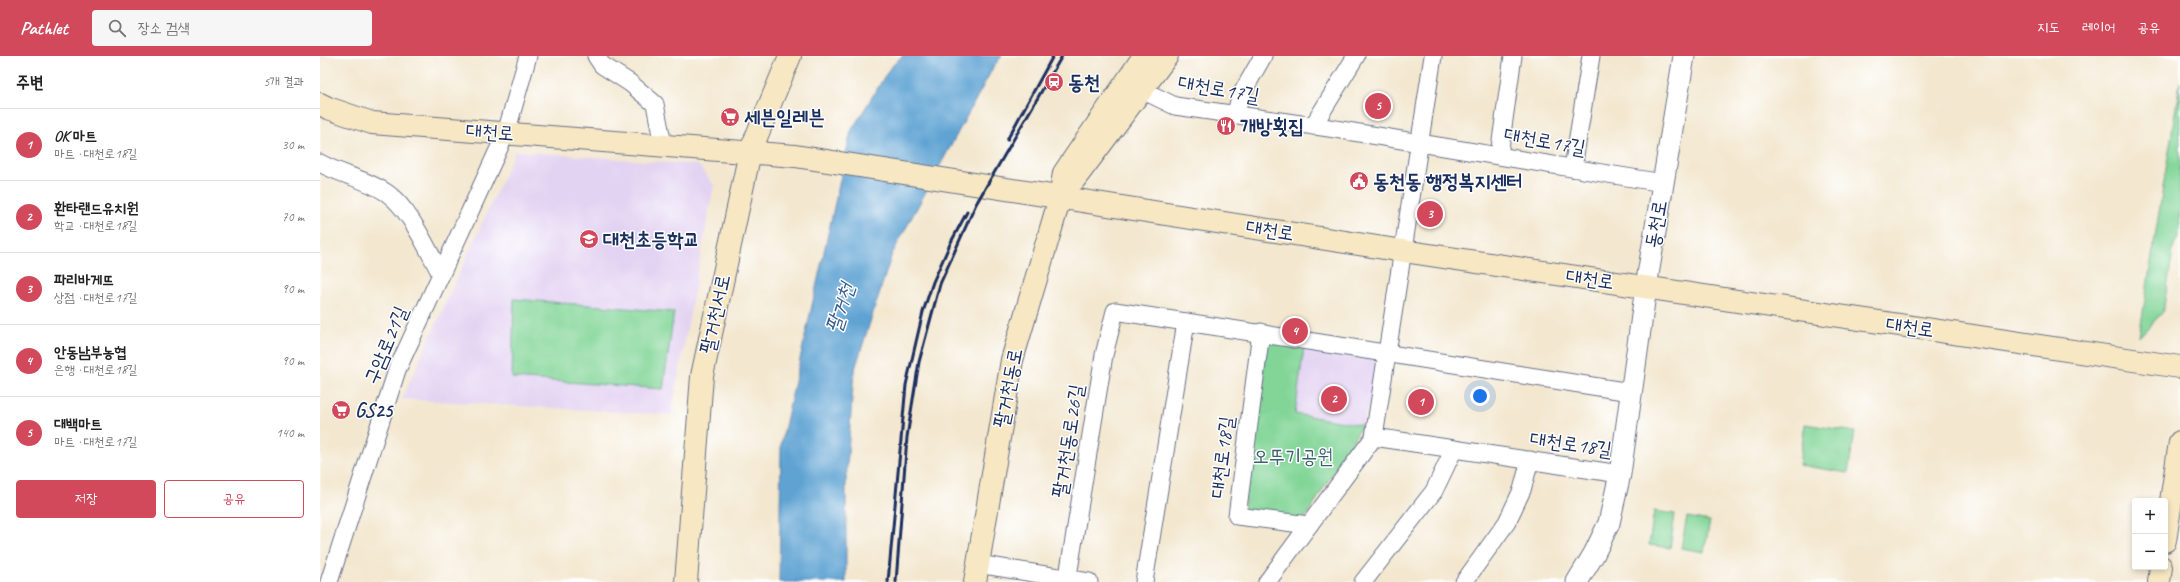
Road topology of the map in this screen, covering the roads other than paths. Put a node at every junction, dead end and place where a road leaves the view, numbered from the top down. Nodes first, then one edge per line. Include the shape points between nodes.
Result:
1 (528, 56) edge
2 (596, 56) edge
3 (790, 56) edge
4 (1144, 56) edge
5 (1167, 56) edge
6 (1263, 56) edge
7 (1356, 56) edge
8 (1433, 56) edge
9 (1513, 56) edge
10 (1591, 56) edge
11 (1684, 56) edge
12 (1142, 90) junction
13 (320, 104) edge
14 (1235, 115) junction
15 (1313, 126) junction
16 (506, 134) junction
17 (1420, 142) junction
18 (663, 145) junction
19 (750, 152) junction
20 (1499, 155) junction
21 (320, 163) edge
22 (1573, 168) junction
23 (1663, 183) junction
24 (1060, 198) junction
25 (1403, 251) junction
26 (441, 274) junction
27 (1646, 287) junction
28 (1186, 322) junction
29 (1261, 332) junction
30 (1387, 354) junction
31 (2180, 367) edge
32 (1630, 392) junction
33 (1374, 437) junction
34 (2180, 442) edge
35 (1454, 449) junction
36 (1530, 460) junction
37 (1620, 474) junction
38 (1309, 525) junction
39 (2166, 534) edge
40 (2161, 570) edge
41 (976, 573) edge
42 (1068, 580) edge
43 (329, 582) edge
44 (686, 582) edge
45 (1089, 582) edge
46 (1144, 582) edge
47 (1267, 582) edge
48 (1363, 582) edge
49 (1464, 582) edge
50 (1577, 582) edge
51 (2159, 582) edge

1 - 16 street, 구암로21길
2 - 18 street via 602,65 630,83 655,104
3 - 19 main road, 팔거천서로
4 - 24 main road, 팔거천동로 via 1064,173
5 - 12 main road, 팔거천동로
6 - 14 street via 1241,95
7 - 15 street
8 - 17 street
9 - 20 street
10 - 22 street
11 - 23 street, 동천로
12 - 14 street, 대천로17길 via 1175,106
12 - 24 main road, 팔거천동로
13 - 16 main road, 대천로 via 372,123
14 - 15 street, 대천로17길
15 - 17 street, 대천로17길
16 - 18 main road, 대천로
16 - 26 street, 구암로21길
17 - 20 street, 대천로17길
17 - 25 street
18 - 19 main road, 대천로
19 - 24 main road, 대천로 via 795,156
19 - 44 main road, 팔거천서로 via 702,376
20 - 22 street, 대천로17길
21 - 26 street via 375,186 397,202
22 - 23 street, 대천로17길
23 - 27 street, 동천로
24 - 25 main road, 대천로
24 - 41 main road, 팔거천동로 via 1012,360
25 - 27 main road, 대천로
25 - 30 street
26 - 43 street, 구암로21길 via 397,370
27 - 31 main road, 대천로
27 - 32 street, 동천로
28 - 29 street
28 - 42 street, 팔거천동로26길 via 1115,311 1104,355
28 - 46 street
29 - 30 street
29 - 38 street, 대천로18길 via 1237,516
30 - 32 street
30 - 33 street
32 - 37 street, 동천로
33 - 35 street, 대천로18길
33 - 38 street
34 - 39 main road
35 - 36 street, 대천로18길
35 - 48 street via 1434,491
36 - 37 street, 대천로18길
36 - 49 street via 1522,490 1508,522
37 - 50 street, 동천로 via 1609,523
38 - 47 street
40 - 51 main road
41 - 42 street
42 - 45 street

